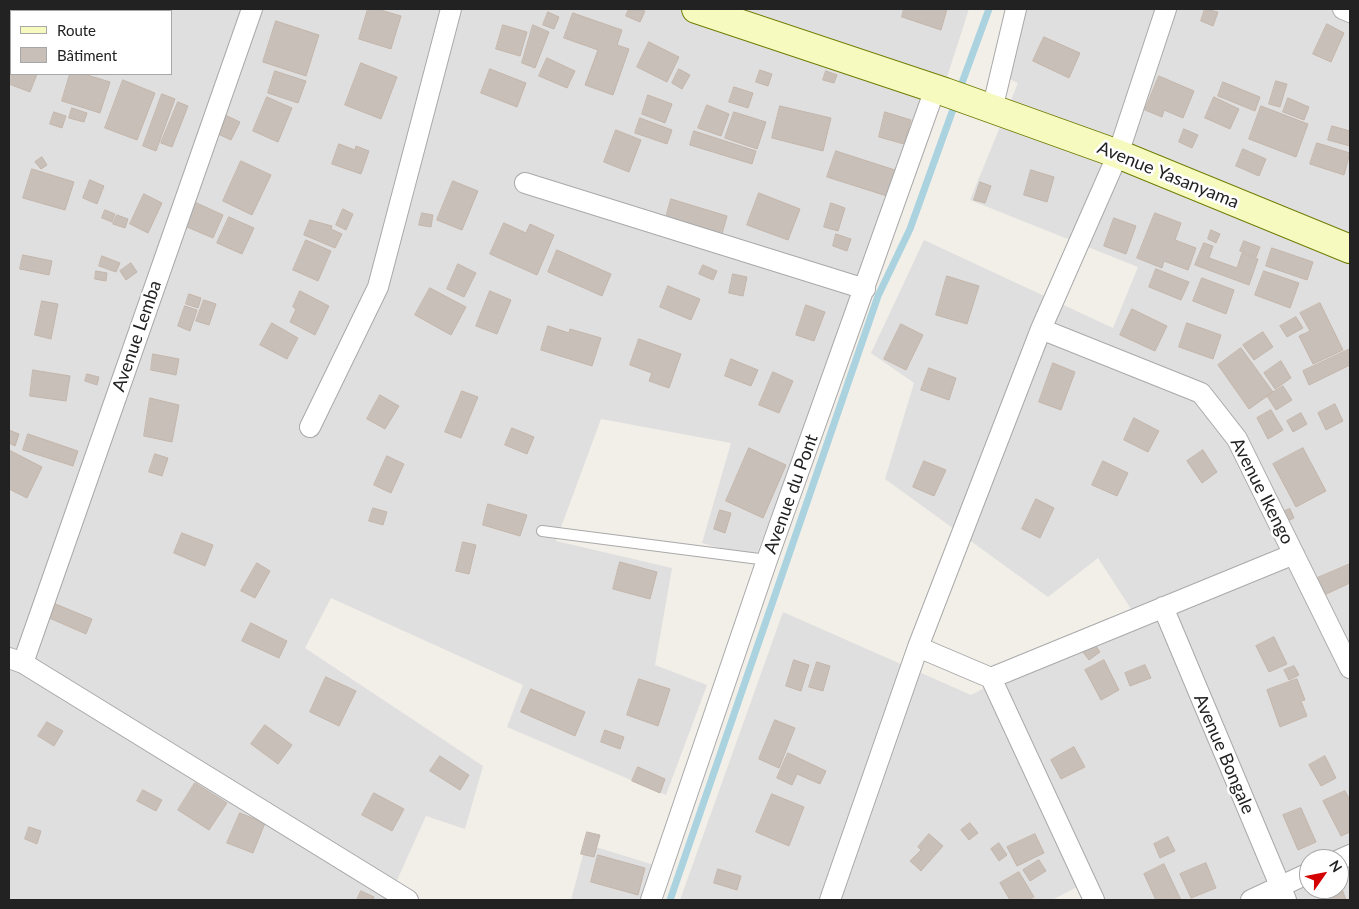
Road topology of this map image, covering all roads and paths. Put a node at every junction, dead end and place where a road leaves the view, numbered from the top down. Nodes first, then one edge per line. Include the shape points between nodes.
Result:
1 (252, 9) edge
2 (451, 9) edge
3 (1016, 9) edge
4 (1166, 9) edge
5 (1343, 9) edge
6 (707, 11) edge
7 (1350, 12) edge
8 (940, 91) junction
9 (988, 109) junction
10 (1118, 154) junction
11 (525, 183) dead end
12 (1350, 249) edge
13 (865, 289) junction
14 (1041, 330) junction
15 (310, 427) dead end
16 (542, 531) dead end
17 (1294, 554) junction
18 (767, 560) junction
19 (1163, 607) junction
20 (918, 647) junction
21 (16, 660) edge
22 (1350, 668) edge
23 (991, 678) junction
24 (1299, 881) edge
25 (1283, 893) edge
26 (408, 900) edge
27 (651, 900) edge
28 (830, 900) edge
29 (1094, 900) edge
30 (1252, 900) edge

1 - 21 street, Avenue Lemba
2 - 15 street via 378,287
3 - 9 street
4 - 10 street
5 - 7 street
6 - 8 street
8 - 9 street, Avenue Yasanyama
8 - 13 street, Avenue du Pont
9 - 10 street, Avenue Yasanyama
10 - 12 street, Avenue Yasanyama
10 - 14 street
11 - 13 street
13 - 18 street, Avenue du Pont
14 - 17 street, Avenue Ikengo via 1201,394 1237,439
14 - 20 street
16 - 18 lane
17 - 19 street
17 - 22 street, Avenue Ikengo
18 - 27 street, Avenue du Pont
19 - 23 street
19 - 25 street, Avenue Bongale
20 - 23 street
20 - 28 street
21 - 26 street
23 - 29 street
24 - 25 street
25 - 30 street

